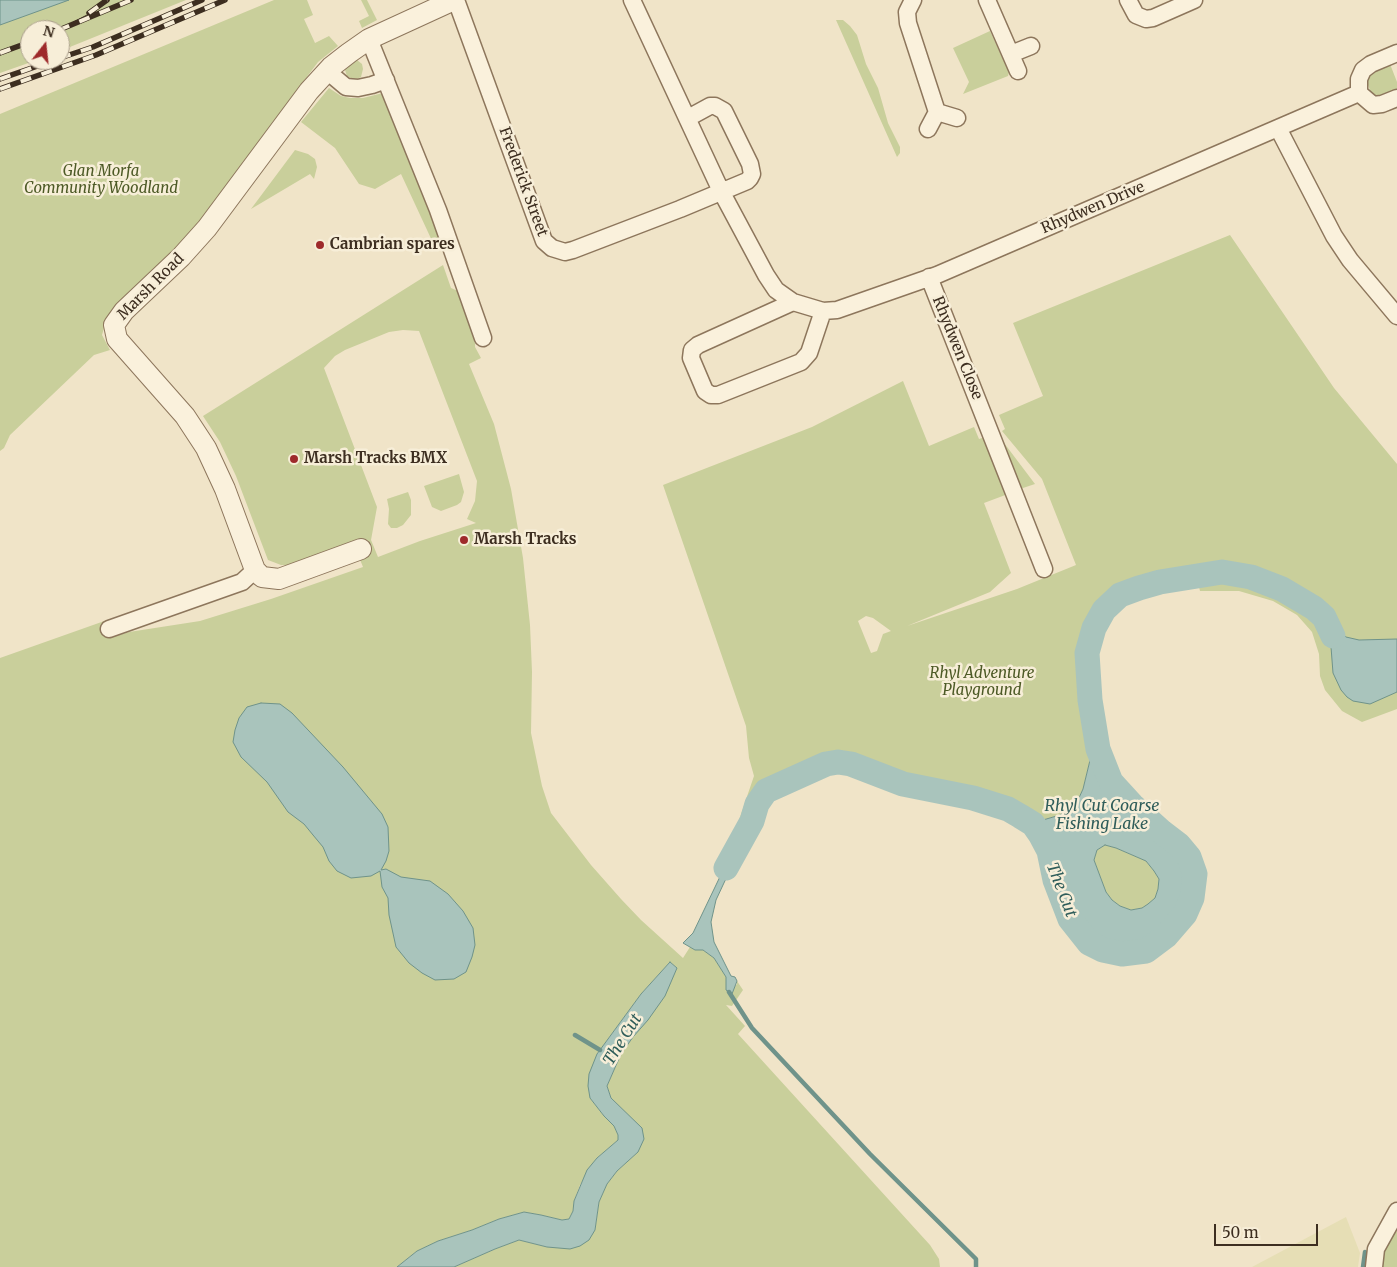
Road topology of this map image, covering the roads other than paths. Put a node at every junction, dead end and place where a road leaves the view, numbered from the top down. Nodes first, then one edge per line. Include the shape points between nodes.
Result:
1 (455, 0) edge
2 (632, 0) edge
3 (913, 0) edge
4 (987, 0) edge
5 (1128, 0) edge
6 (1194, 0) edge
7 (369, 40) junction
8 (1031, 46) dead end
9 (1397, 53) edge
10 (1011, 54) junction
11 (327, 71) junction
12 (1018, 71) dead end
13 (386, 80) junction
14 (1359, 93) junction
15 (1397, 98) edge
16 (937, 112) junction
17 (688, 118) junction
18 (957, 118) dead end
19 (1278, 128) junction
20 (928, 129) dead end
21 (721, 191) junction
22 (929, 277) junction
23 (793, 302) junction
24 (823, 311) junction
25 (1397, 316) edge
26 (483, 338) dead end
27 (361, 549) dead end
28 (1044, 569) dead end
29 (255, 570) junction
30 (109, 629) dead end
31 (1397, 1211) edge
32 (1374, 1267) edge

1 - 7 street, Marsh Road
1 - 21 street, Frederick Street via 544,241 552,248 565,252 573,250
2 - 17 street, Rhydwen Drive
3 - 16 street via 907,12 908,23
4 - 10 street
5 - 6 street via 1141,18 1154,18
7 - 11 street, Marsh Road
7 - 13 street
8 - 10 street
9 - 14 street via 1363,70
10 - 12 street
11 - 13 street via 346,87 358,88
11 - 29 street, Marsh Road via 309,90 207,228 114,325 117,339 185,416 206,448
13 - 26 street via 438,210
14 - 15 street via 1373,105
14 - 19 street, Rhydwen Drive
16 - 18 street
16 - 20 street
17 - 21 street, Rhydwen Drive
17 - 21 street via 710,106 724,111 750,164 752,174 747,181
19 - 22 street, Rhydwen Drive
19 - 25 street via 1334,236
21 - 23 street, Rhydwen Drive via 766,275 776,290
22 - 24 street, Rhydwen Drive via 837,310
22 - 28 street, Rhydwen Close
23 - 24 street, Rhydwen Drive
23 - 24 street via 692,350 691,358 705,391 718,395 801,362 808,353
27 - 29 street via 279,579 262,578
29 - 30 street via 242,582
31 - 32 street via 1376,1249

